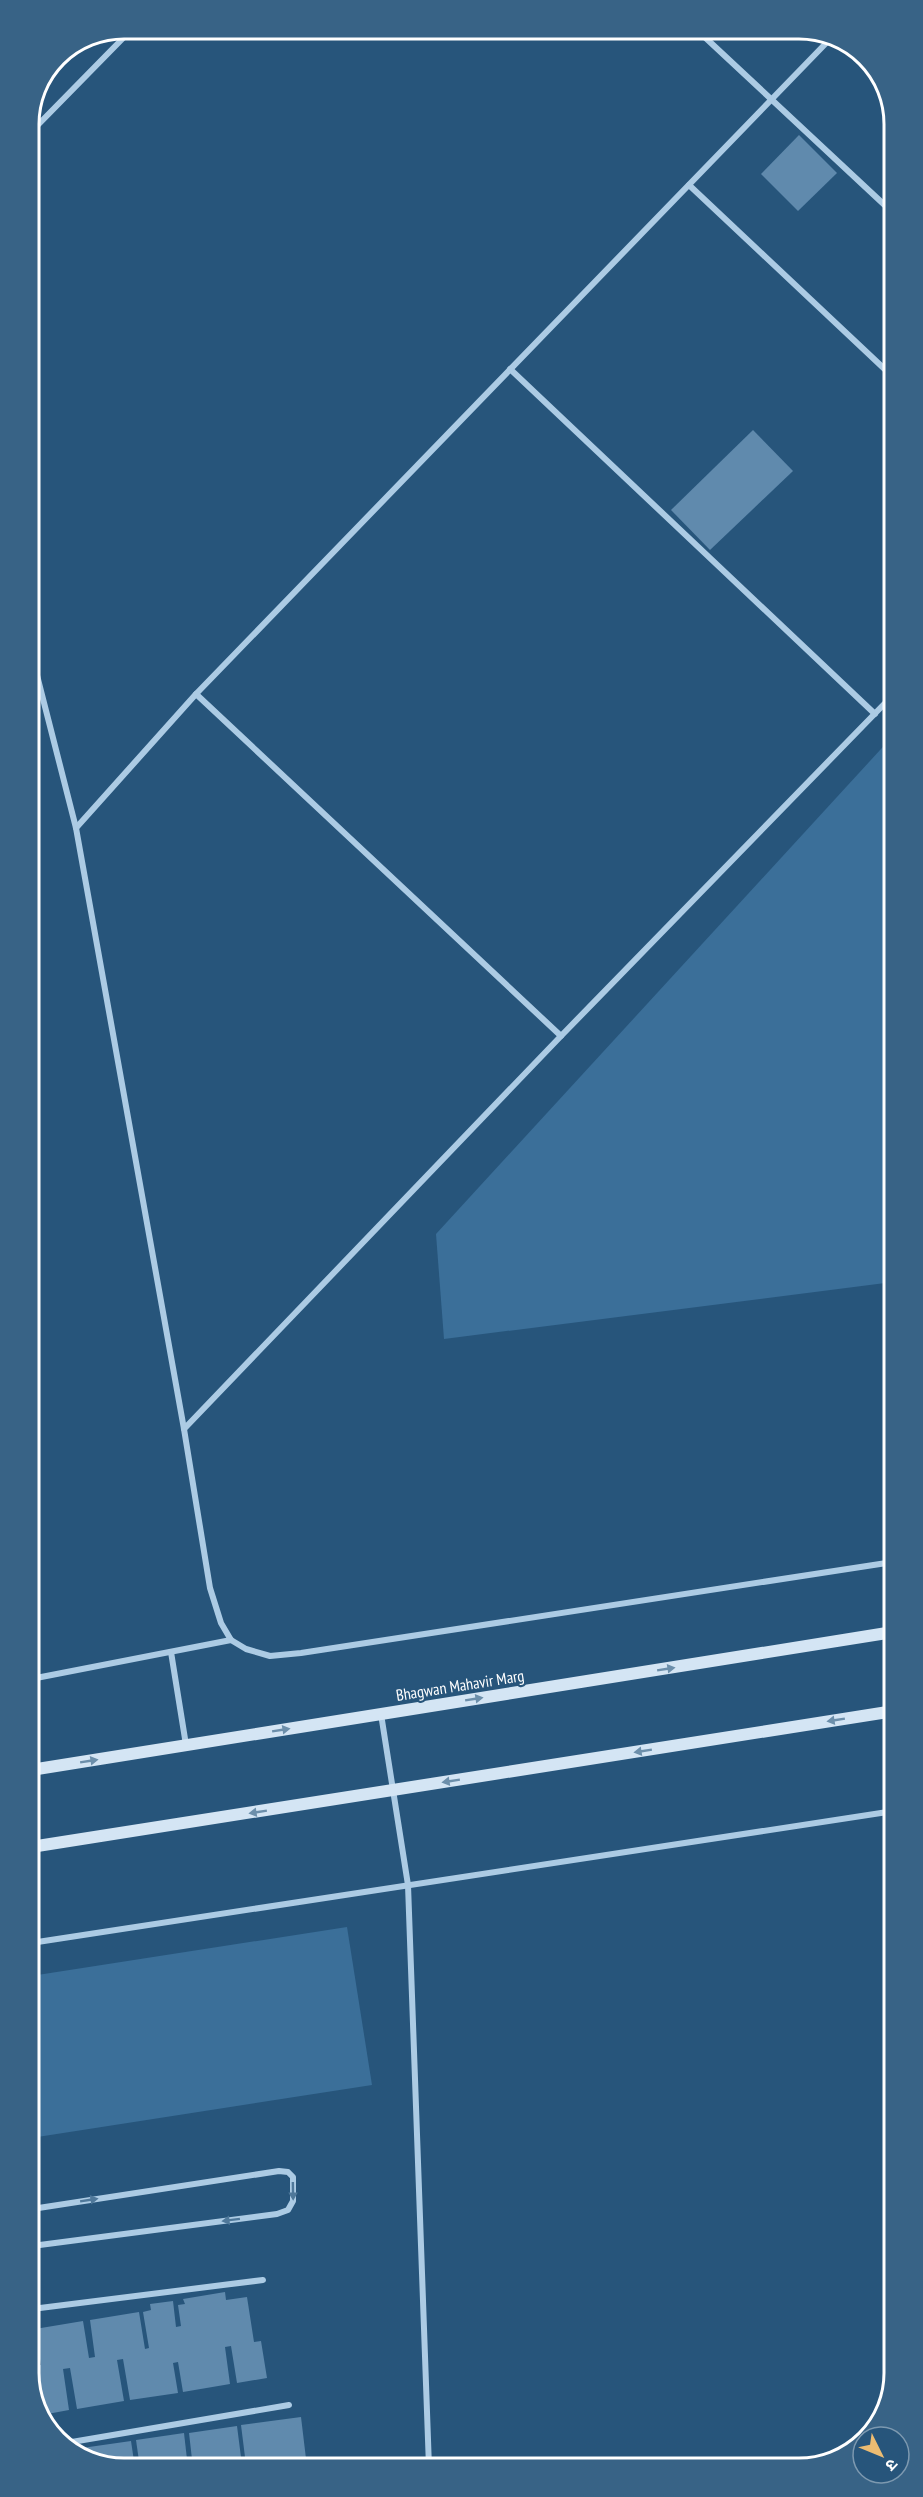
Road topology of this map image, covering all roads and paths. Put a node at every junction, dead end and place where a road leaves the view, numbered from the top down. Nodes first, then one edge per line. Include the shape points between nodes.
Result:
1 (121, 39) edge
2 (707, 39) edge
3 (826, 43) edge
4 (773, 98) junction
5 (39, 124) edge
6 (689, 185) junction
7 (884, 204) edge
8 (884, 368) edge
9 (510, 369) junction
10 (39, 683) edge
11 (196, 694) junction
12 (884, 704) edge
13 (875, 714) junction
14 (76, 828) junction
15 (561, 1036) junction
16 (184, 1429) junction
17 (884, 1563) edge
18 (884, 1633) edge
19 (231, 1640) junction
20 (171, 1652) junction
21 (39, 1677) edge
22 (884, 1713) edge
23 (381, 1714) junction
24 (186, 1745) junction
25 (39, 1769) edge
26 (393, 1791) junction
27 (884, 1813) edge
28 (39, 1846) edge
29 (408, 1885) junction
30 (39, 1942) edge
31 (39, 2208) edge
32 (39, 2245) edge
33 (263, 2280) dead end
34 (39, 2308) edge
35 (289, 2405) dead end
36 (74, 2442) edge
37 (429, 2458) edge

1 - 5 street
2 - 4 street
3 - 4 street
4 - 6 street
4 - 7 street
6 - 8 street
6 - 9 street
9 - 11 street
9 - 13 street
10 - 14 street
11 - 14 street
11 - 15 street
12 - 13 street
13 - 15 street
14 - 16 street
15 - 16 street
16 - 19 street via 210,1588 220,1623
17 - 19 street via 301,1653 270,1656
23 -> 18 main road, Bhagwan Mahavir Marg
19 - 20 street
20 - 21 street
20 - 24 street
22 -> 26 main road
24 -> 23 main road, Bhagwan Mahavir Marg
23 - 26 street
25 -> 24 main road, Bhagwan Mahavir Marg
26 -> 28 main road
26 - 29 street
27 - 29 street
29 - 30 street
29 - 37 street
31 -> 32 street via 279,2171 292,2177 293,2201 288,2210 277,2214
33 - 34 street
35 - 36 street

